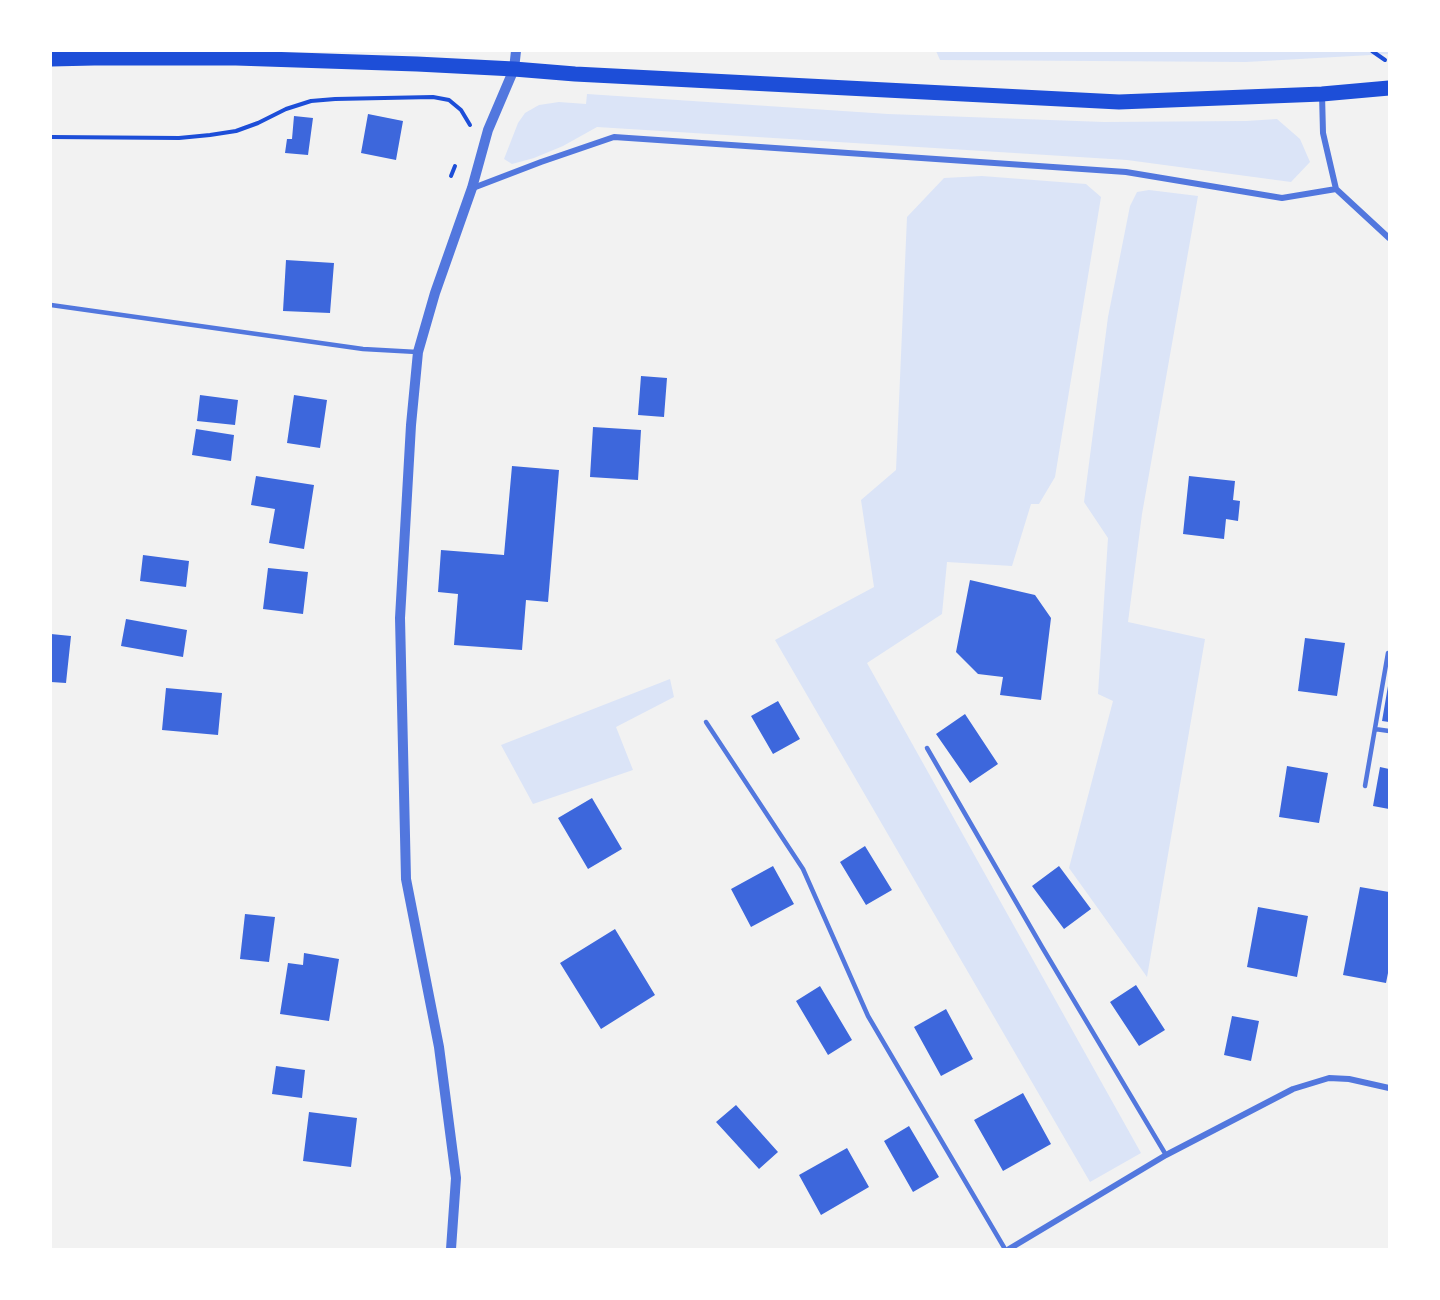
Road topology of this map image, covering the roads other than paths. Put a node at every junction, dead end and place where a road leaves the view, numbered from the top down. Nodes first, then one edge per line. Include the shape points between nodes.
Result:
1 (516, 51) edge
2 (51, 59) edge
3 (514, 69) junction
4 (1389, 88) edge
5 (1322, 94) junction
6 (472, 188) junction
7 (1336, 189) junction
8 (1389, 238) edge
9 (51, 305) edge
10 (418, 352) junction
11 (1388, 653) edge
12 (706, 722) dead end
13 (1375, 729) junction
14 (1389, 731) edge
15 (927, 748) dead end
16 (1365, 786) dead end
17 (1389, 1088) edge
18 (1166, 1155) junction
19 (451, 1249) edge
20 (1007, 1249) edge

1 - 3 street
2 - 3 main road via 236,58
3 - 5 main road via 1119,102
3 - 6 street via 488,130
4 - 5 main road
5 - 7 street via 1323,133
6 - 7 street via 614,137 1126,172 1282,198
6 - 10 street
7 - 8 street
9 - 10 lane via 363,349
10 - 19 street via 400,618 406,879 439,1047 456,1178
11 - 13 lane
12 - 20 lane via 803,869 868,1016
13 - 14 lane
13 - 16 lane
15 - 18 lane
17 - 18 street via 1329,1078 1293,1089
18 - 20 street

